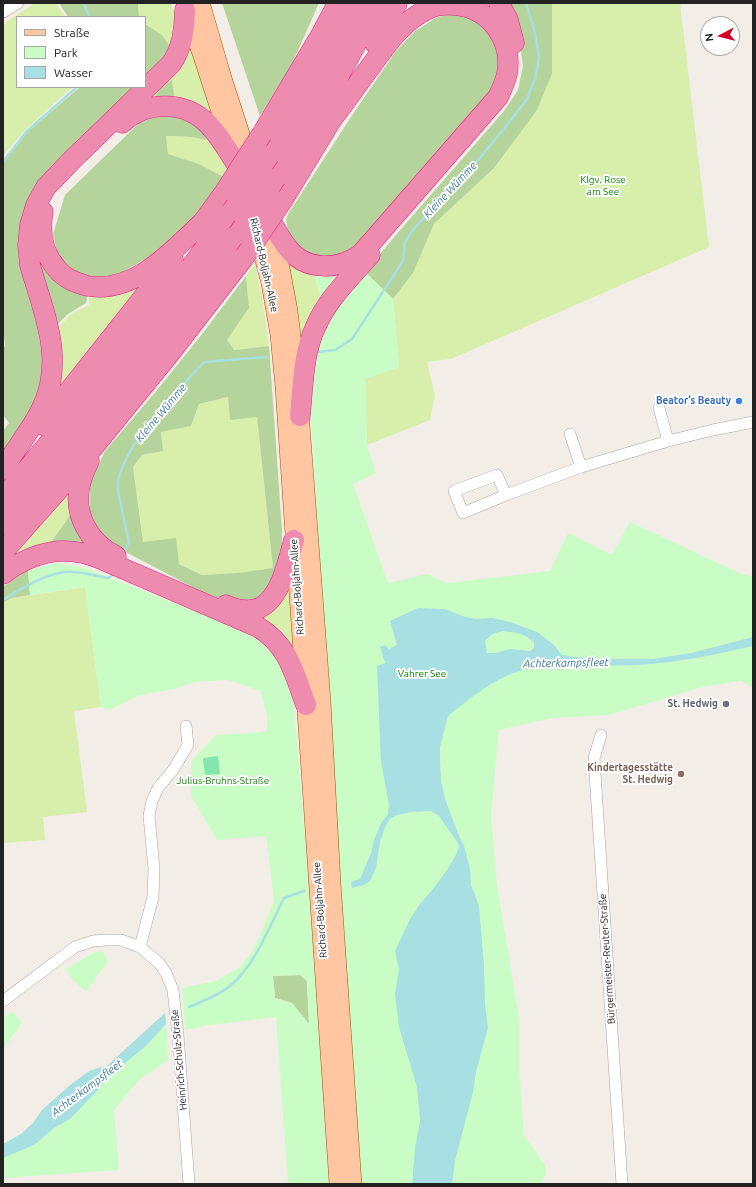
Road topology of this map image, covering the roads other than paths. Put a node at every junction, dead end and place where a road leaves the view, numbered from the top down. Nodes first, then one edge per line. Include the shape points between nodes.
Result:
1 (18, 3) edge
2 (333, 3) edge
3 (338, 3) edge
4 (358, 3) edge
5 (378, 3) edge
6 (397, 3) edge
7 (499, 3) edge
8 (190, 5) edge
9 (3, 12) edge
10 (322, 33) junction
11 (335, 115) junction
12 (237, 165) junction
13 (266, 213) junction
14 (206, 219) junction
15 (659, 408) dead end
16 (300, 416) junction
17 (753, 422) edge
18 (570, 434) dead end
19 (98, 441) junction
20 (668, 442) junction
21 (581, 467) junction
22 (3, 469) edge
23 (3, 473) edge
24 (506, 496) junction
25 (3, 498) edge
26 (3, 526) edge
27 (294, 540) junction
28 (3, 552) edge
29 (3, 574) edge
30 (306, 705) junction
31 (186, 726) dead end
32 (601, 735) dead end
33 (140, 947) junction
34 (3, 1001) edge
35 (189, 1184) edge
36 (338, 1184) edge
37 (353, 1184) edge
38 (622, 1184) edge

1 - 9 street
2 - 10 highway
3 - 10 highway
4 - 25 highway, bridge via 322,70 232,211 137,338
5 - 26 highway, bridge via 337,79 238,234 143,358
6 - 11 highway
7 - 16 highway via 511,29 514,47 514,75 508,92 498,108 326,307 308,350
8 - 12 main road, Richard-Boljahn-Allee via 206,68
8 - 13 main road, Richard-Boljahn-Allee via 222,74
8 - 22 highway via 181,44 171,64 46,187 36,205 28,235 28,255 50,335 53,368 49,390 40,411
10 - 14 highway, bridge via 262,134
11 - 13 highway via 398,31 429,9 451,5 477,10 490,20 502,37 508,66 505,82 498,97 361,254 348,262 334,266 318,266 305,261 287,248
11 - 19 highway, bridge via 245,256
12 - 14 highway via 215,132 196,115 173,106 146,108 123,122 55,188 45,204 41,231 47,255 67,278 91,286 109,286 135,278 150,268
12 - 27 main road, Richard-Boljahn-Allee via 262,250 279,335
13 - 16 main road, Richard-Boljahn-Allee via 281,268 289,311
14 - 23 highway
15 - 20 street
16 - 37 main road, Richard-Boljahn-Allee via 322,702
17 - 20 street
18 - 21 street
19 - 27 highway via 83,475 78,503 86,529 96,543 110,554 232,608 245,611 264,605 274,596
19 - 28 highway
20 - 21 street
21 - 24 street
24 - 24 street via 463,513 454,491 497,475
27 - 30 main road, Richard-Boljahn-Allee
29 - 30 highway via 25,560 55,551 78,552 101,559 266,632 283,650 290,662
30 - 36 main road, Richard-Boljahn-Allee
31 - 33 street via 188,745 152,801 149,816 154,869 153,897
32 - 38 street, Bürgermeister-Reuter-Straße via 594,758
33 - 34 street, Heinrich-Schulz-Straße via 121,940 106,940 75,947
33 - 35 street, Heinrich-Schulz-Straße via 159,963 173,990

